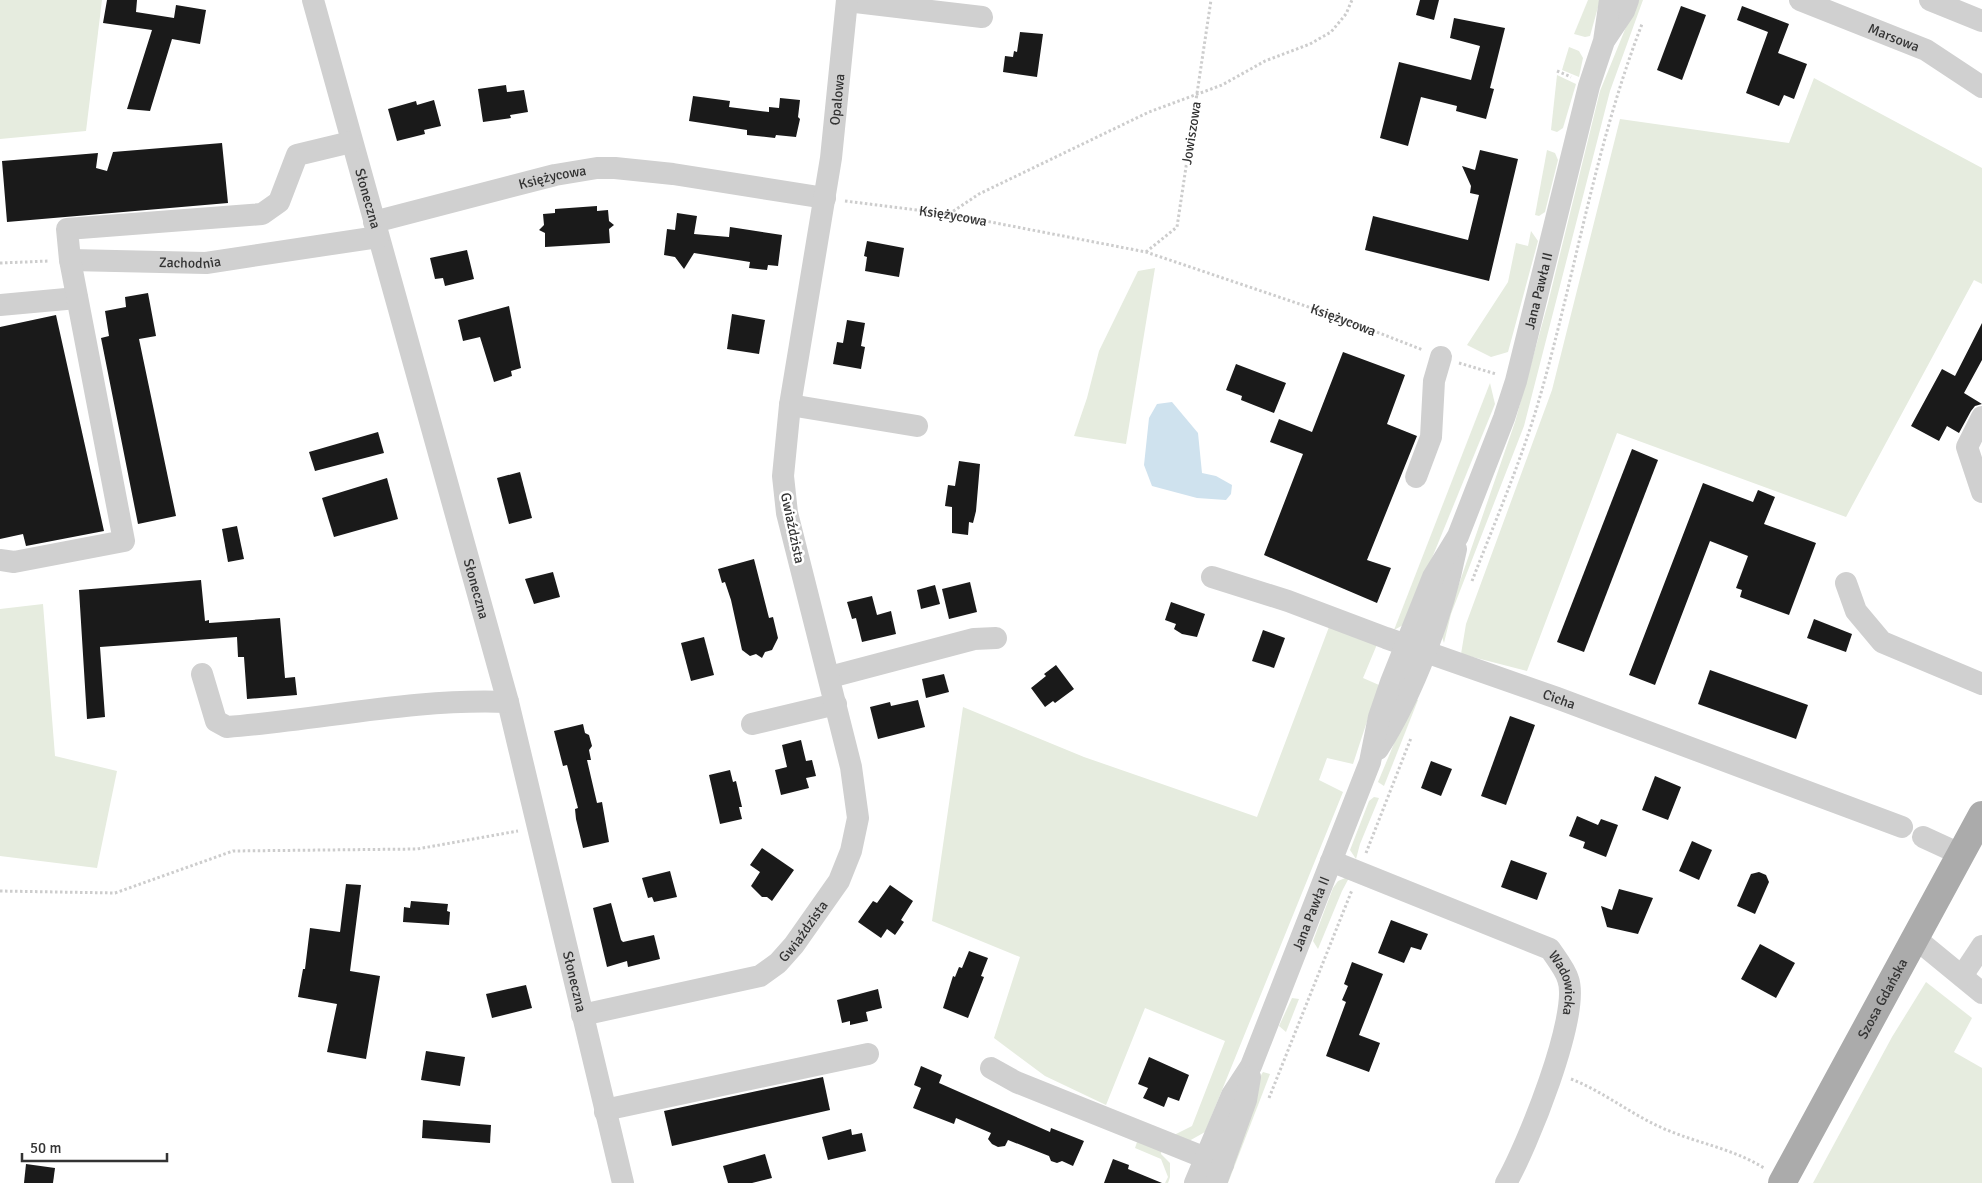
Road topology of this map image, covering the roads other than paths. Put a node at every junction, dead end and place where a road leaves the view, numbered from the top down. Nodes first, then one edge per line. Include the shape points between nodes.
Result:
1 (313, 0) edge
2 (847, 0) edge
3 (1610, 0) edge
4 (1628, 0) edge
5 (1800, 0) edge
6 (1930, 0) edge
7 (982, 17) dead end
8 (1982, 21) edge
9 (1604, 41) junction
10 (1982, 87) edge
11 (351, 142) junction
12 (825, 198) junction
13 (376, 230) junction
14 (70, 260) junction
15 (77, 298) junction
16 (0, 305) edge
17 (1442, 357) road end
18 (790, 405) junction
19 (1982, 417) edge
20 (917, 426) dead end
21 (1416, 477) dead end
22 (1982, 492) edge
23 (0, 560) edge
24 (1212, 577) dead end
25 (1846, 583) dead end
26 (996, 638) dead end
27 (1415, 648) junction
28 (202, 674) dead end
29 (830, 677) junction
30 (1982, 684) edge
31 (508, 702) junction
32 (836, 704) junction
33 (752, 724) dead end
34 (1982, 815) edge
35 (1902, 827) dead end
36 (1923, 837) dead end
37 (1960, 854) junction
38 (1332, 861) junction
39 (1915, 938) junction
40 (1982, 946) edge
41 (1962, 976) junction
42 (1982, 993) edge
43 (582, 1015) junction
44 (868, 1054) dead end
45 (991, 1068) dead end
46 (605, 1112) junction
47 (1214, 1169) edge
48 (1783, 1182) edge
49 (623, 1183) edge
50 (1195, 1183) edge
51 (1506, 1183) edge

1 - 11 street, Słoneczna
2 - 7 street
2 - 12 street, Opalowa
3 - 9 street, Jana Pawła II
4 - 9 street, Jana Pawła II
5 - 10 street, Marsowa via 1926,50
6 - 8 street
9 - 27 street, Jana Pawła II via 1587,96 1516,381 1458,536 1449,583
11 - 13 street, Słoneczna
11 - 14 street via 297,155 279,202 262,214 66,229
12 - 13 street, Księżycowa via 673,174 597,168 554,174
12 - 18 street, Gwiaździsta
13 - 14 street, Zachodnia via 206,263
13 - 31 street, Słoneczna
14 - 15 street
15 - 16 street
15 - 23 street via 124,541 14,562
17 - 21 street via 1434,381 1431,437
18 - 20 street
18 - 29 street, Gwiaździsta via 782,476 787,513
19 - 22 street via 1967,447
24 - 27 street, Cicha
25 - 30 street via 1856,611 1882,642
26 - 29 street via 974,639
27 - 35 street, Cicha
27 - 38 street, Jana Pawła II via 1394,723 1370,762
28 - 31 street via 216,720 227,727 419,705
29 - 32 street, Gwiaździsta
31 - 43 street, Słoneczna
32 - 33 street
32 - 43 street, Gwiaździsta via 856,793 858,818 851,851 839,881 794,945 778,963 760,976
34 - 37 main road, Szosa Gdańska
36 - 37 street
37 - 39 main road, Szosa Gdańska
38 - 47 street, Jana Pawła II via 1251,1066 1246,1100
38 - 51 street, Wadowicka via 1550,949 1569,979 1568,1018 1552,1072 1521,1157
39 - 41 street
39 - 48 main road, Szosa Gdańska
40 - 41 street
41 - 42 street
43 - 46 street, Słoneczna
44 - 46 street
45 - 47 street
46 - 49 street, Słoneczna
47 - 50 street, Jana Pawła II

